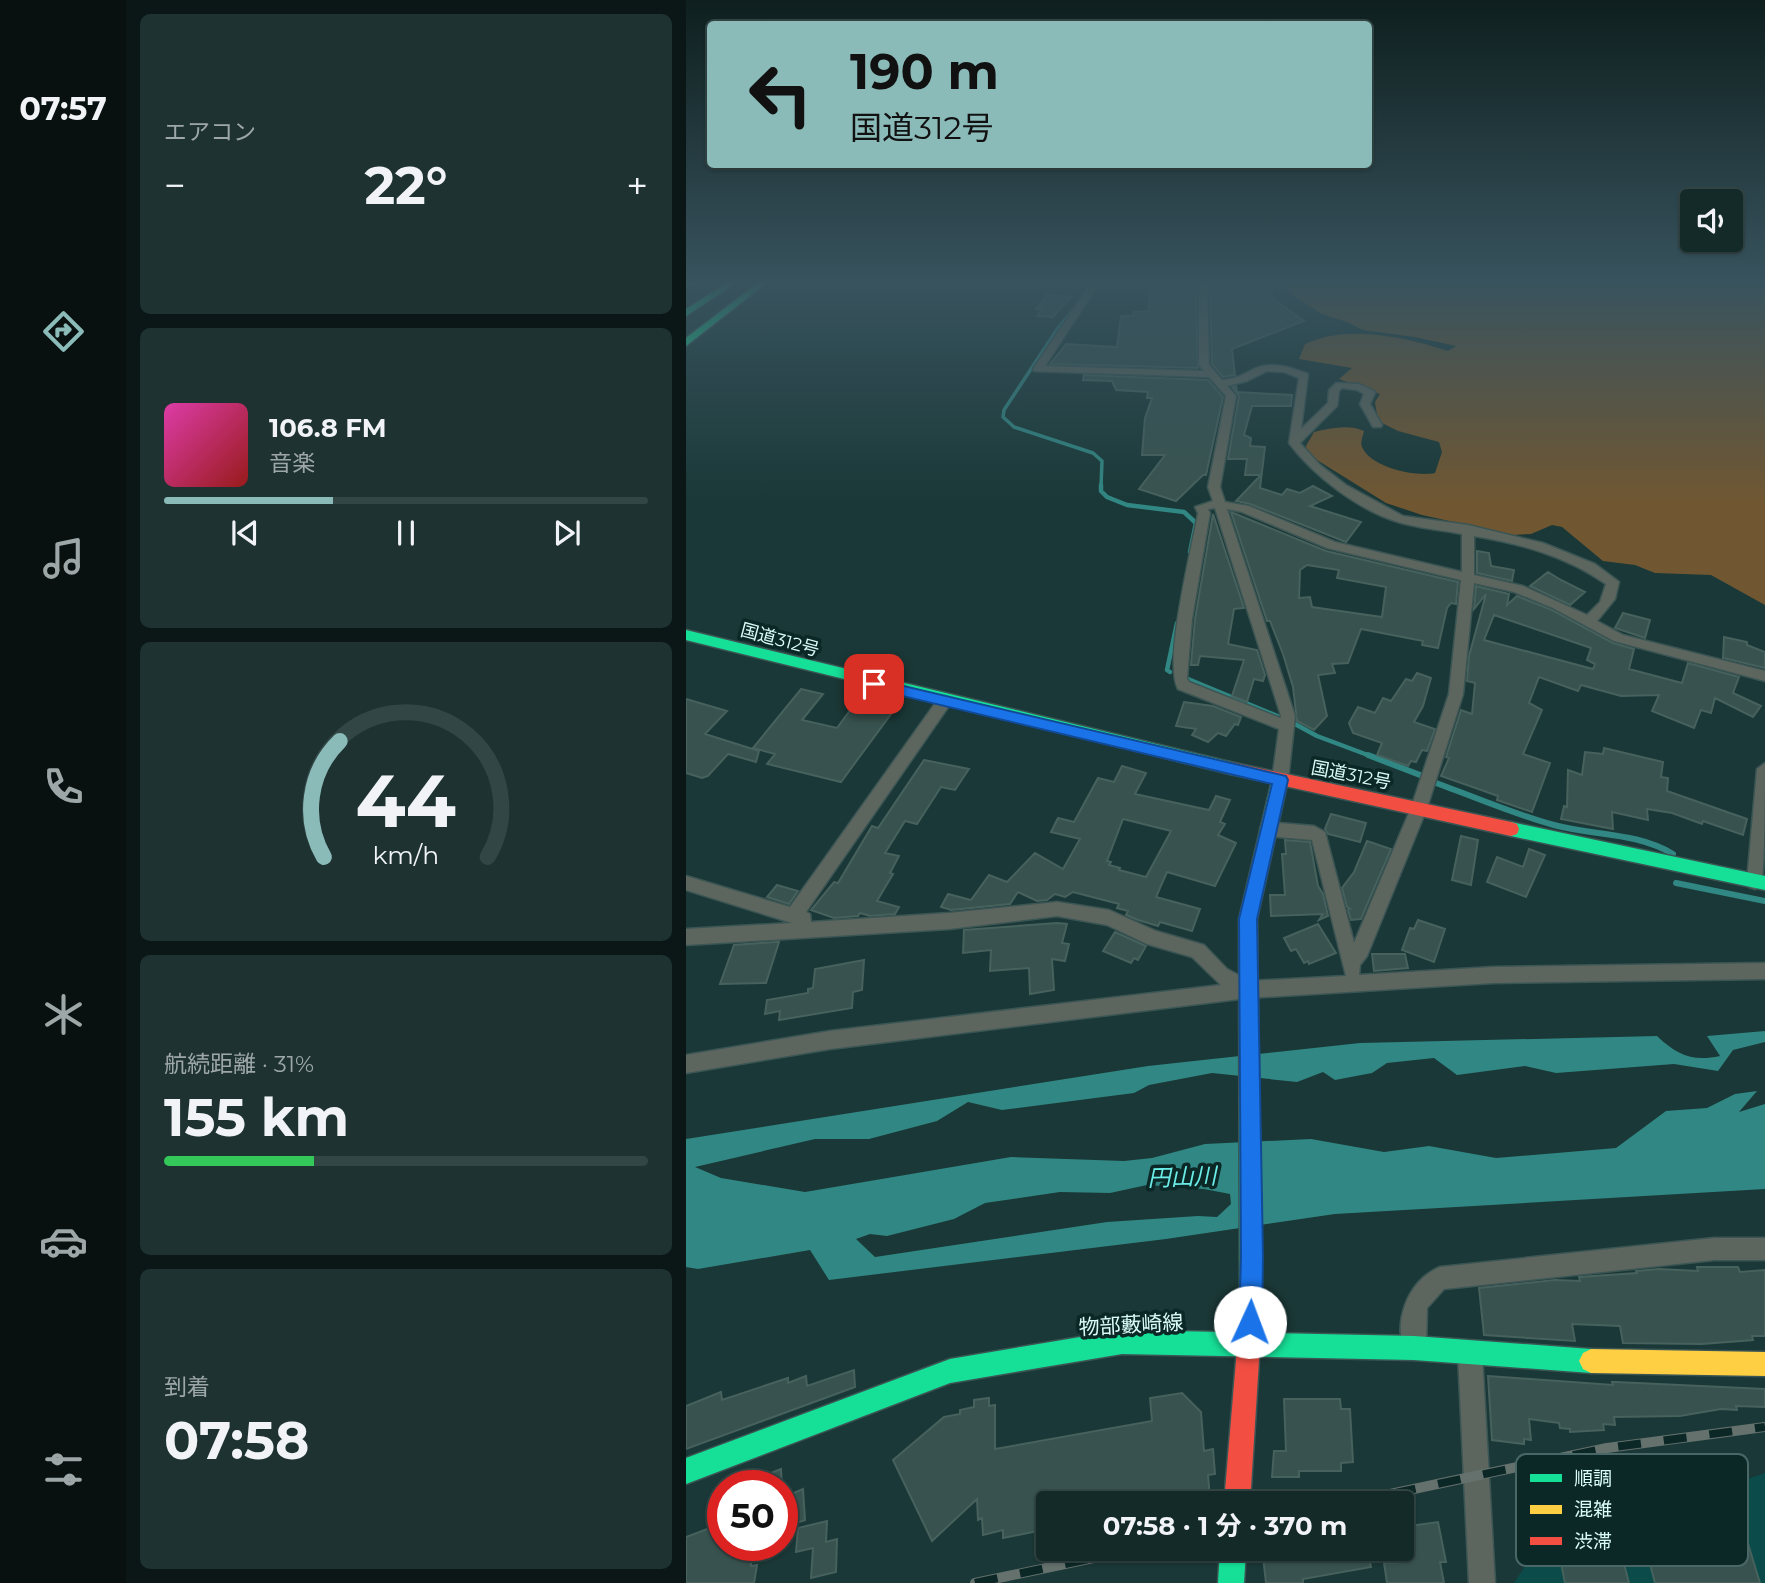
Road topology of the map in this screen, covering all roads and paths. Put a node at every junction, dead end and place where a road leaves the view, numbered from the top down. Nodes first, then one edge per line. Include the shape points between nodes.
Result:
1 (1047, 356) edge
2 (1203, 356) edge
3 (1209, 374) junction
4 (1220, 383) junction
5 (1377, 425) dead end
6 (1294, 443) junction
7 (1219, 505) junction
8 (1468, 530) junction
9 (1468, 576) junction
10 (1587, 621) junction
11 (686, 635) edge
12 (1765, 676) edge
13 (946, 699) junction
14 (1287, 726) junction
15 (1765, 769) edge
16 (1280, 780) junction
17 (1419, 808) junction
18 (1268, 830) junction
19 (686, 883) edge
20 (1760, 883) edge
21 (794, 916) junction
22 (829, 928) junction
23 (686, 937) edge
24 (1350, 962) junction
25 (1765, 971) edge
26 (1355, 984) junction
27 (1249, 998) junction
28 (686, 1064) edge
29 (1765, 1249) edge
30 (1250, 1344) junction
31 (1414, 1348) junction
32 (1469, 1354) junction
33 (1765, 1364) edge
34 (686, 1471) edge
35 (1238, 1491) edge
36 (1232, 1561) edge
37 (1231, 1583) edge
38 (1482, 1583) edge

1 - 3 street via 1038,369
2 - 3 street
3 - 4 street
4 - 6 street via 1240,382 1255,370 1276,366 1304,376
4 - 7 street via 1231,396 1213,487
5 - 6 street via 1365,404 1370,393 1340,385 1334,390 1333,404
6 - 8 street via 1308,462 1400,519
7 - 9 street via 1245,509 1331,545
7 - 14 street via 1288,716
7 - 14 street via 1201,507 1204,513 1185,619 1180,678 1183,685
8 - 9 street
8 - 10 street via 1533,544 1604,574 1613,582 1613,591
9 - 10 street via 1518,589
9 - 17 street via 1456,694
10 - 12 street via 1619,638
11 - 13 main road, 国道312号 via 850,679
13 - 16 main road, 国道312号
13 - 21 street
14 - 16 street
15 - 20 street
16 - 17 main road, 国道312号
16 - 18 main road
17 - 20 main road, 国道312号
17 - 24 street via 1359,956
18 - 24 street via 1319,837
18 - 27 main road via 1248,919
19 - 21 street
21 - 22 street
22 - 23 street
22 - 27 street via 1057,909 1109,918 1153,939 1198,951
24 - 26 street
25 - 26 street via 1493,975
26 - 27 street
27 - 28 street via 830,1040
27 - 30 main road
29 - 31 street via 1714,1249 1440,1278 1426,1286 1413,1308
30 - 31 main road, 物部藪崎線
30 - 34 main road, 物部藪崎線 via 1122,1342 950,1371
30 - 35 main road
31 - 32 main road, 物部藪崎線
32 - 33 main road, 物部藪崎線 via 1643,1364
32 - 38 street
36 - 37 main road

